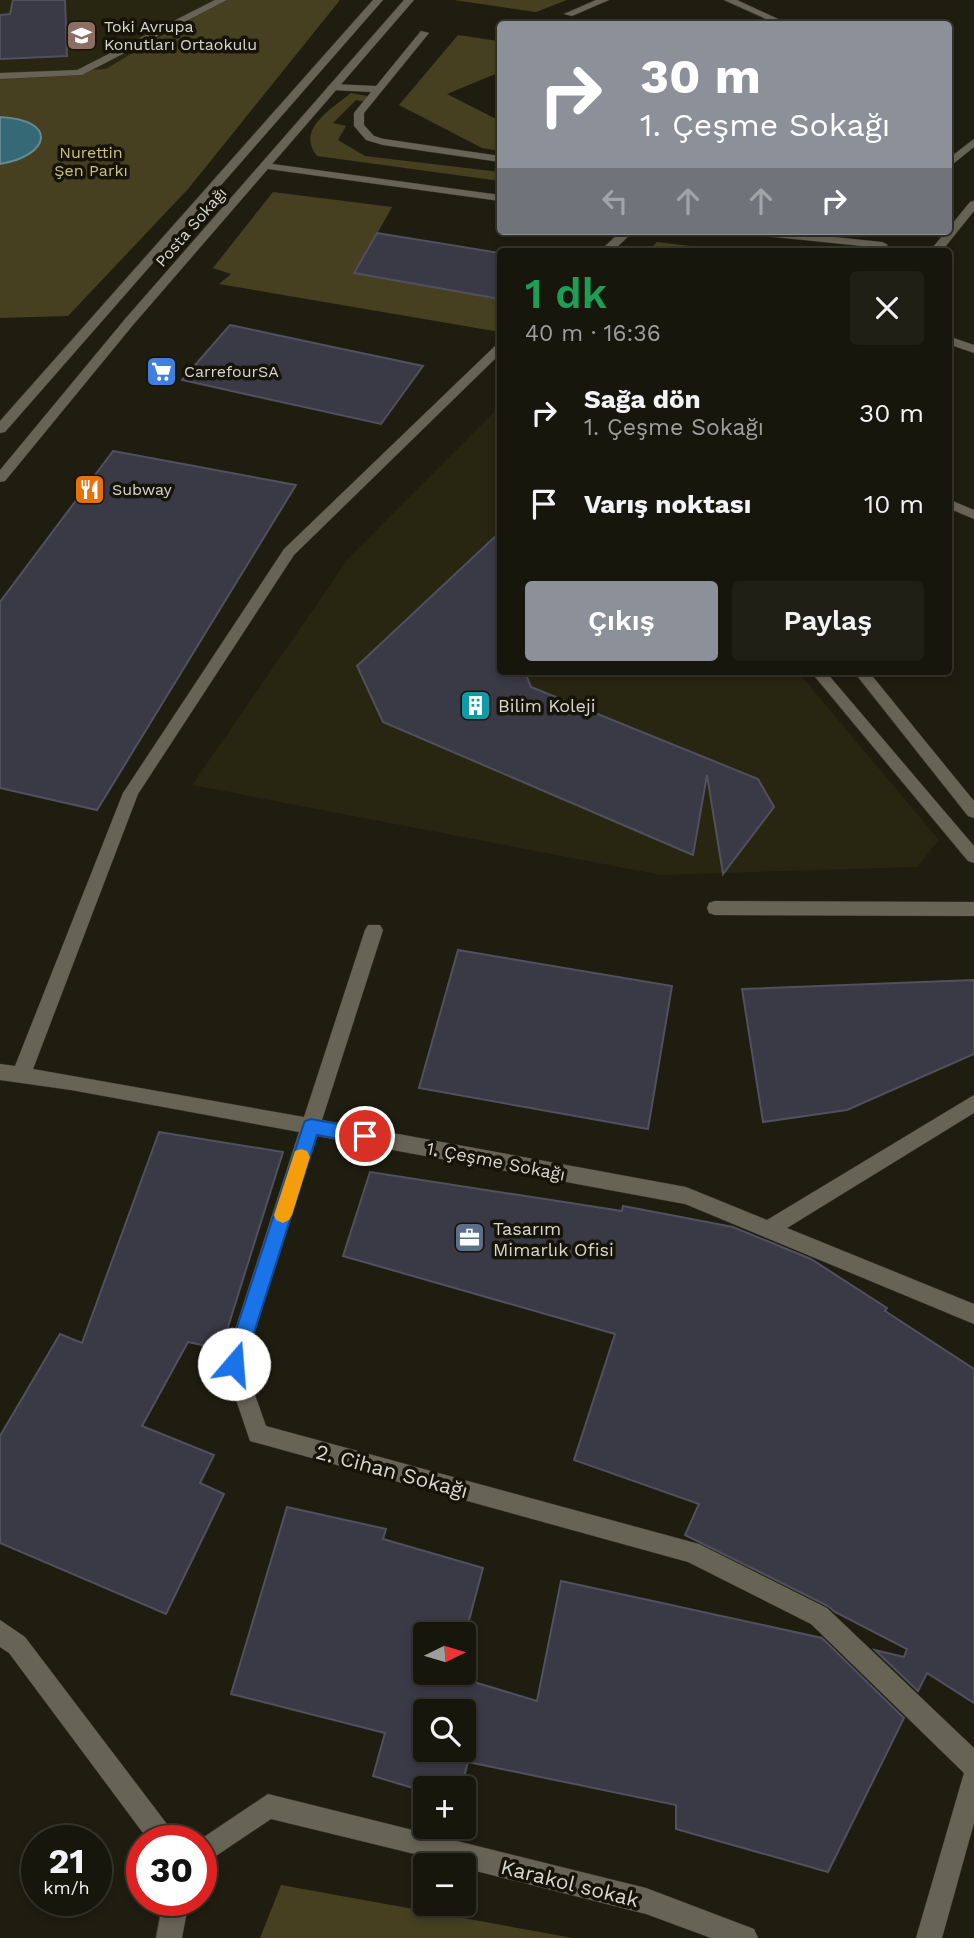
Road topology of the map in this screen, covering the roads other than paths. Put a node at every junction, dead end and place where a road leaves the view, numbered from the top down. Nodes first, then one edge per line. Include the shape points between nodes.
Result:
1 (222, 0) edge
2 (378, 0) edge
3 (409, 0) edge
4 (604, 0) edge
5 (729, 0) edge
6 (569, 14) dead end
7 (777, 21) edge
8 (424, 33) dead end
9 (0, 76) edge
10 (332, 87) junction
11 (379, 89) junction
12 (974, 142) edge
13 (497, 159) edge
14 (234, 161) junction
15 (952, 161) edge
16 (265, 166) junction
17 (497, 198) edge
18 (974, 204) edge
19 (952, 231) edge
20 (624, 235) edge
21 (783, 235) edge
22 (882, 245) edge
23 (609, 248) edge
24 (952, 341) edge
25 (974, 349) edge
26 (497, 351) edge
27 (0, 429) edge
28 (0, 478) edge
29 (952, 505) edge
30 (974, 515) edge
31 (821, 675) edge
32 (863, 675) edge
33 (974, 812) edge
34 (974, 857) edge
35 (715, 908) dead end
36 (974, 909) edge
37 (374, 930) dead end
38 (0, 1072) edge
39 (21, 1075) junction
40 (974, 1103) edge
41 (311, 1126) junction
42 (769, 1229) junction
43 (974, 1314) edge
44 (0, 1632) edge
45 (974, 1765) edge
46 (974, 1779) edge
47 (152, 1825) edge
48 (217, 1843) edge
49 (173, 1916) edge
50 (169, 1938) edge
51 (745, 1938) edge
52 (929, 1938) edge

1 - 9 street via 79,74
2 - 14 street, Posta Sokağı
3 - 10 street, Posta Sokağı
4 - 6 street
5 - 7 street
8 - 11 street
10 - 11 street
10 - 16 street, Posta Sokağı
11 - 13 street via 359,113 359,127 370,138
12 - 15 street
14 - 16 street
14 - 27 street, Posta Sokağı
16 - 17 street
16 - 28 street, Posta Sokağı
18 - 19 street
20 - 23 street
21 - 22 street
24 - 25 street
26 - 39 street via 289,552 131,793
29 - 30 street
31 - 34 street
32 - 33 street
35 - 36 street
37 - 41 street, 2. Cihan Sokağı
38 - 39 street, 1. Çeşme Sokağı
39 - 41 street, 1. Çeşme Sokağı
40 - 42 street
41 - 42 street, 1. Çeşme Sokağı via 686,1196
41 - 45 street, 2. Cihan Sokağı via 234,1364 258,1434 691,1552 819,1616
42 - 43 street, 1. Çeşme Sokağı
44 - 47 street via 17,1645
46 - 52 street
48 - 51 street, Karakol sokak via 268,1806 646,1901
49 - 50 street

